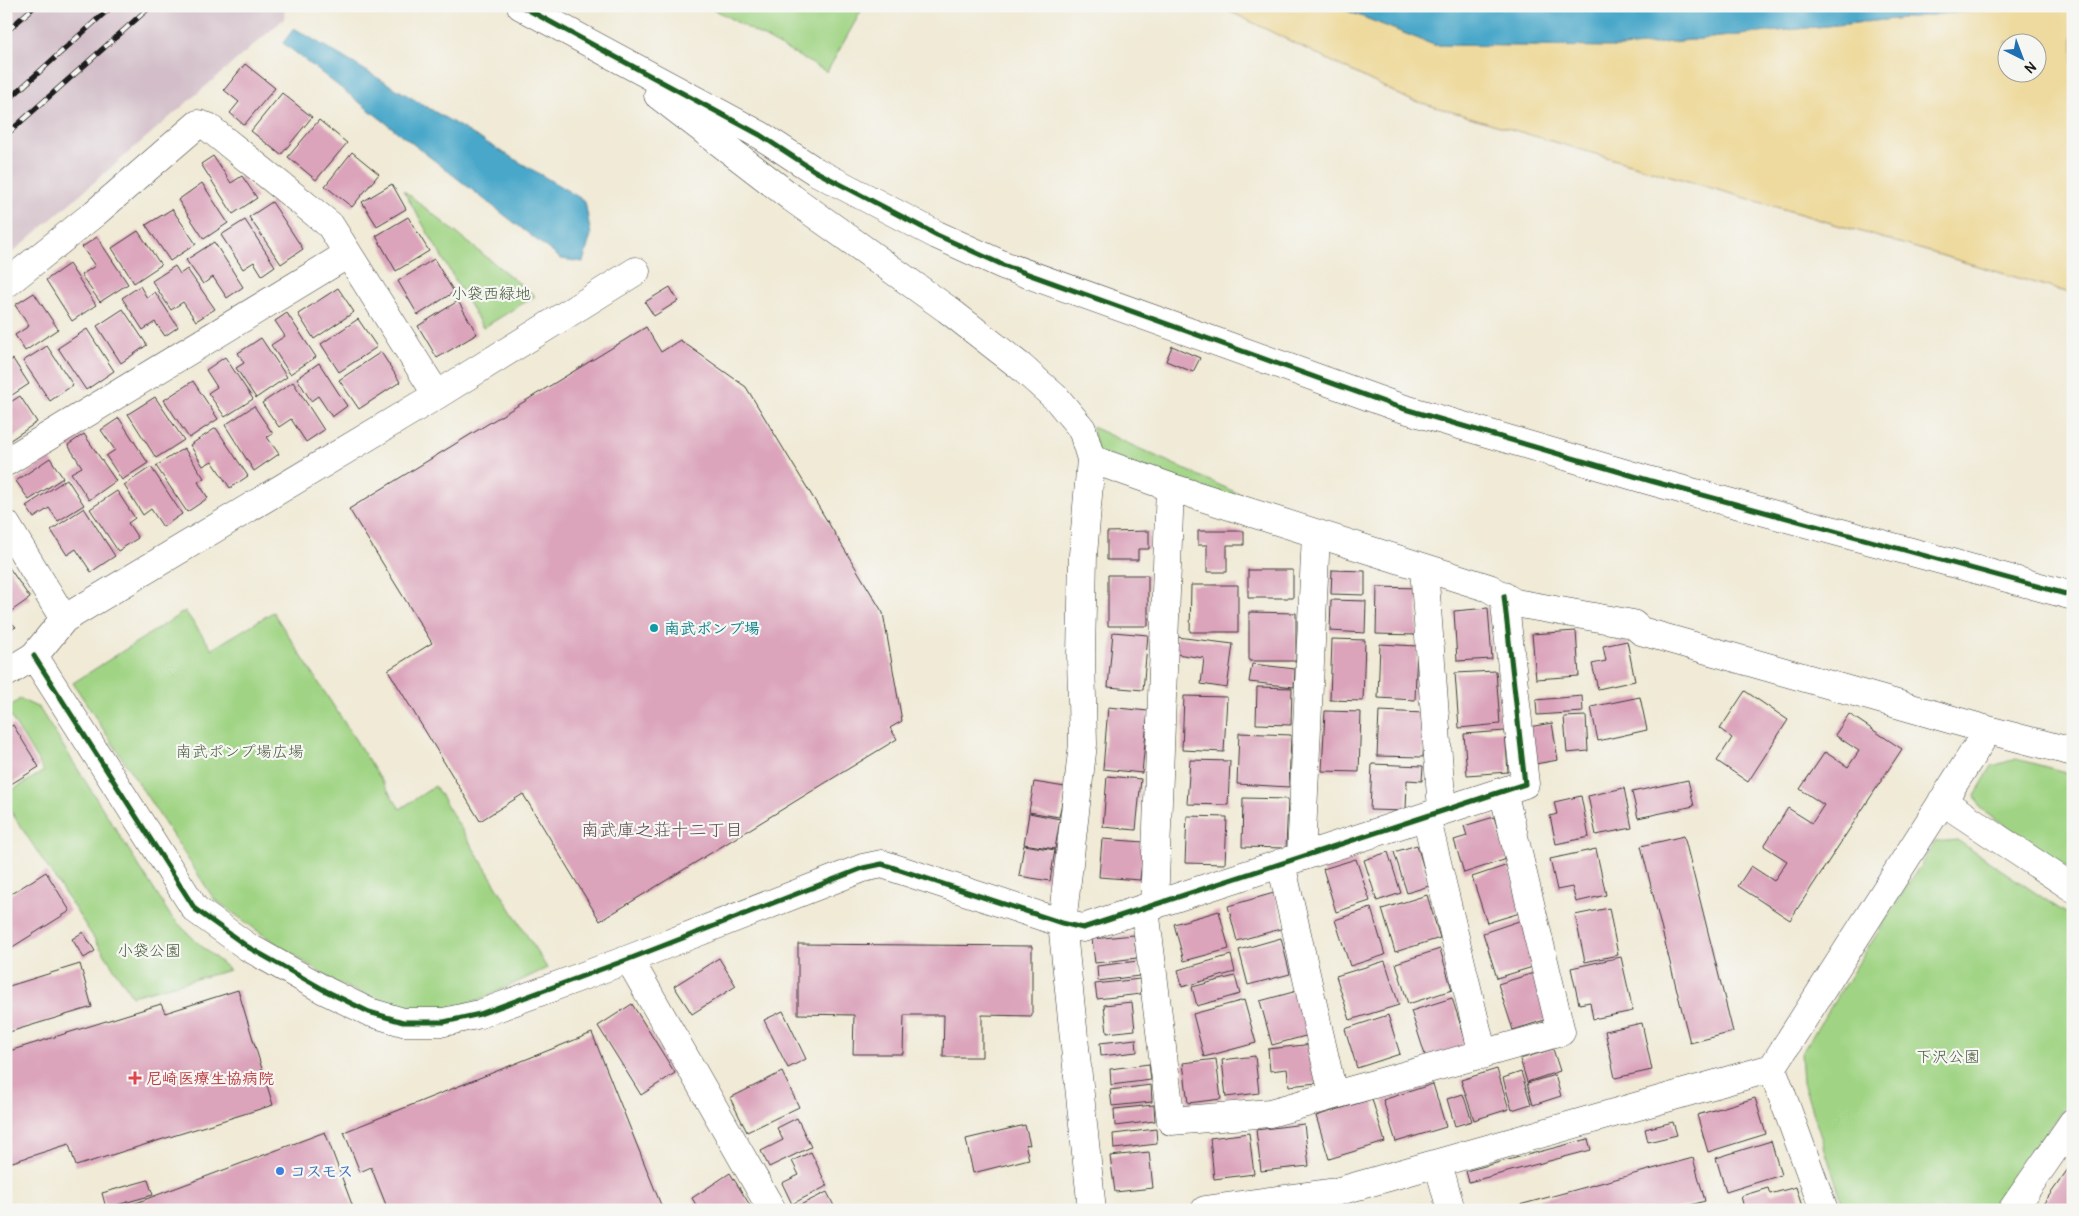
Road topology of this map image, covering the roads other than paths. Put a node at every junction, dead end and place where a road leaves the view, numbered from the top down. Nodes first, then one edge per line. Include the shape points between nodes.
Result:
1 (521, 6) edge
2 (607, 53) junction
3 (348, 254) junction
4 (636, 271) dead end
5 (6, 284) edge
6 (436, 395) junction
7 (1091, 459) junction
8 (6, 462) edge
9 (1170, 487) junction
10 (6, 524) edge
11 (1316, 534) junction
12 (1424, 568) junction
13 (1504, 596) junction
14 (2073, 596) edge
15 (64, 619) junction
16 (34, 656) junction
17 (6, 673) edge
18 (1988, 730) junction
19 (2073, 752) edge
20 (1503, 792) junction
21 (1942, 801) junction
22 (1434, 813) junction
23 (1291, 859) junction
24 (2073, 888) edge
25 (1149, 907) junction
26 (1062, 924) junction
27 (630, 959) junction
28 (1483, 1055) junction
29 (1772, 1068) junction
30 (1333, 1094) junction
31 (2073, 1122) edge
32 (1438, 1163) junction
33 (772, 1210) edge
34 (1092, 1210) edge
35 (1205, 1210) edge
36 (1451, 1210) edge
37 (1824, 1210) edge
38 (2012, 1210) edge

1 - 2 street
2 - 7 street via 792,198 947,309 1020,366 1057,399 1082,429
2 - 14 street via 760,135 815,171 937,236 1012,269 1398,407 1642,478
3 - 5 street via 330,225 208,127 198,124
3 - 6 street
3 - 8 street
4 - 6 street
6 - 15 street
7 - 9 street
7 - 26 street via 1083,554 1083,744
9 - 11 street
9 - 25 street
10 - 15 street
11 - 12 street
11 - 23 street
12 - 13 street via 1489,588
12 - 22 street
13 - 18 street via 1515,603 1633,624 1650,634
13 - 20 street via 1525,784
15 - 16 street
16 - 17 street
16 - 27 street via 195,908 248,947 334,995 369,1012 404,1022 444,1022 480,1014
18 - 19 street
18 - 21 street
20 - 22 street
20 - 28 street via 1561,1032
21 - 24 street
21 - 29 street
22 - 23 street
22 - 28 street
23 - 25 street
23 - 30 street
25 - 26 street via 1083,928
25 - 30 street via 1171,1121 1270,1113
26 - 27 street via 882,864 863,868
26 - 34 street
27 - 33 street
28 - 30 street
29 - 32 street
29 - 37 street
31 - 38 street
32 - 35 street via 1336,1192
32 - 36 street

